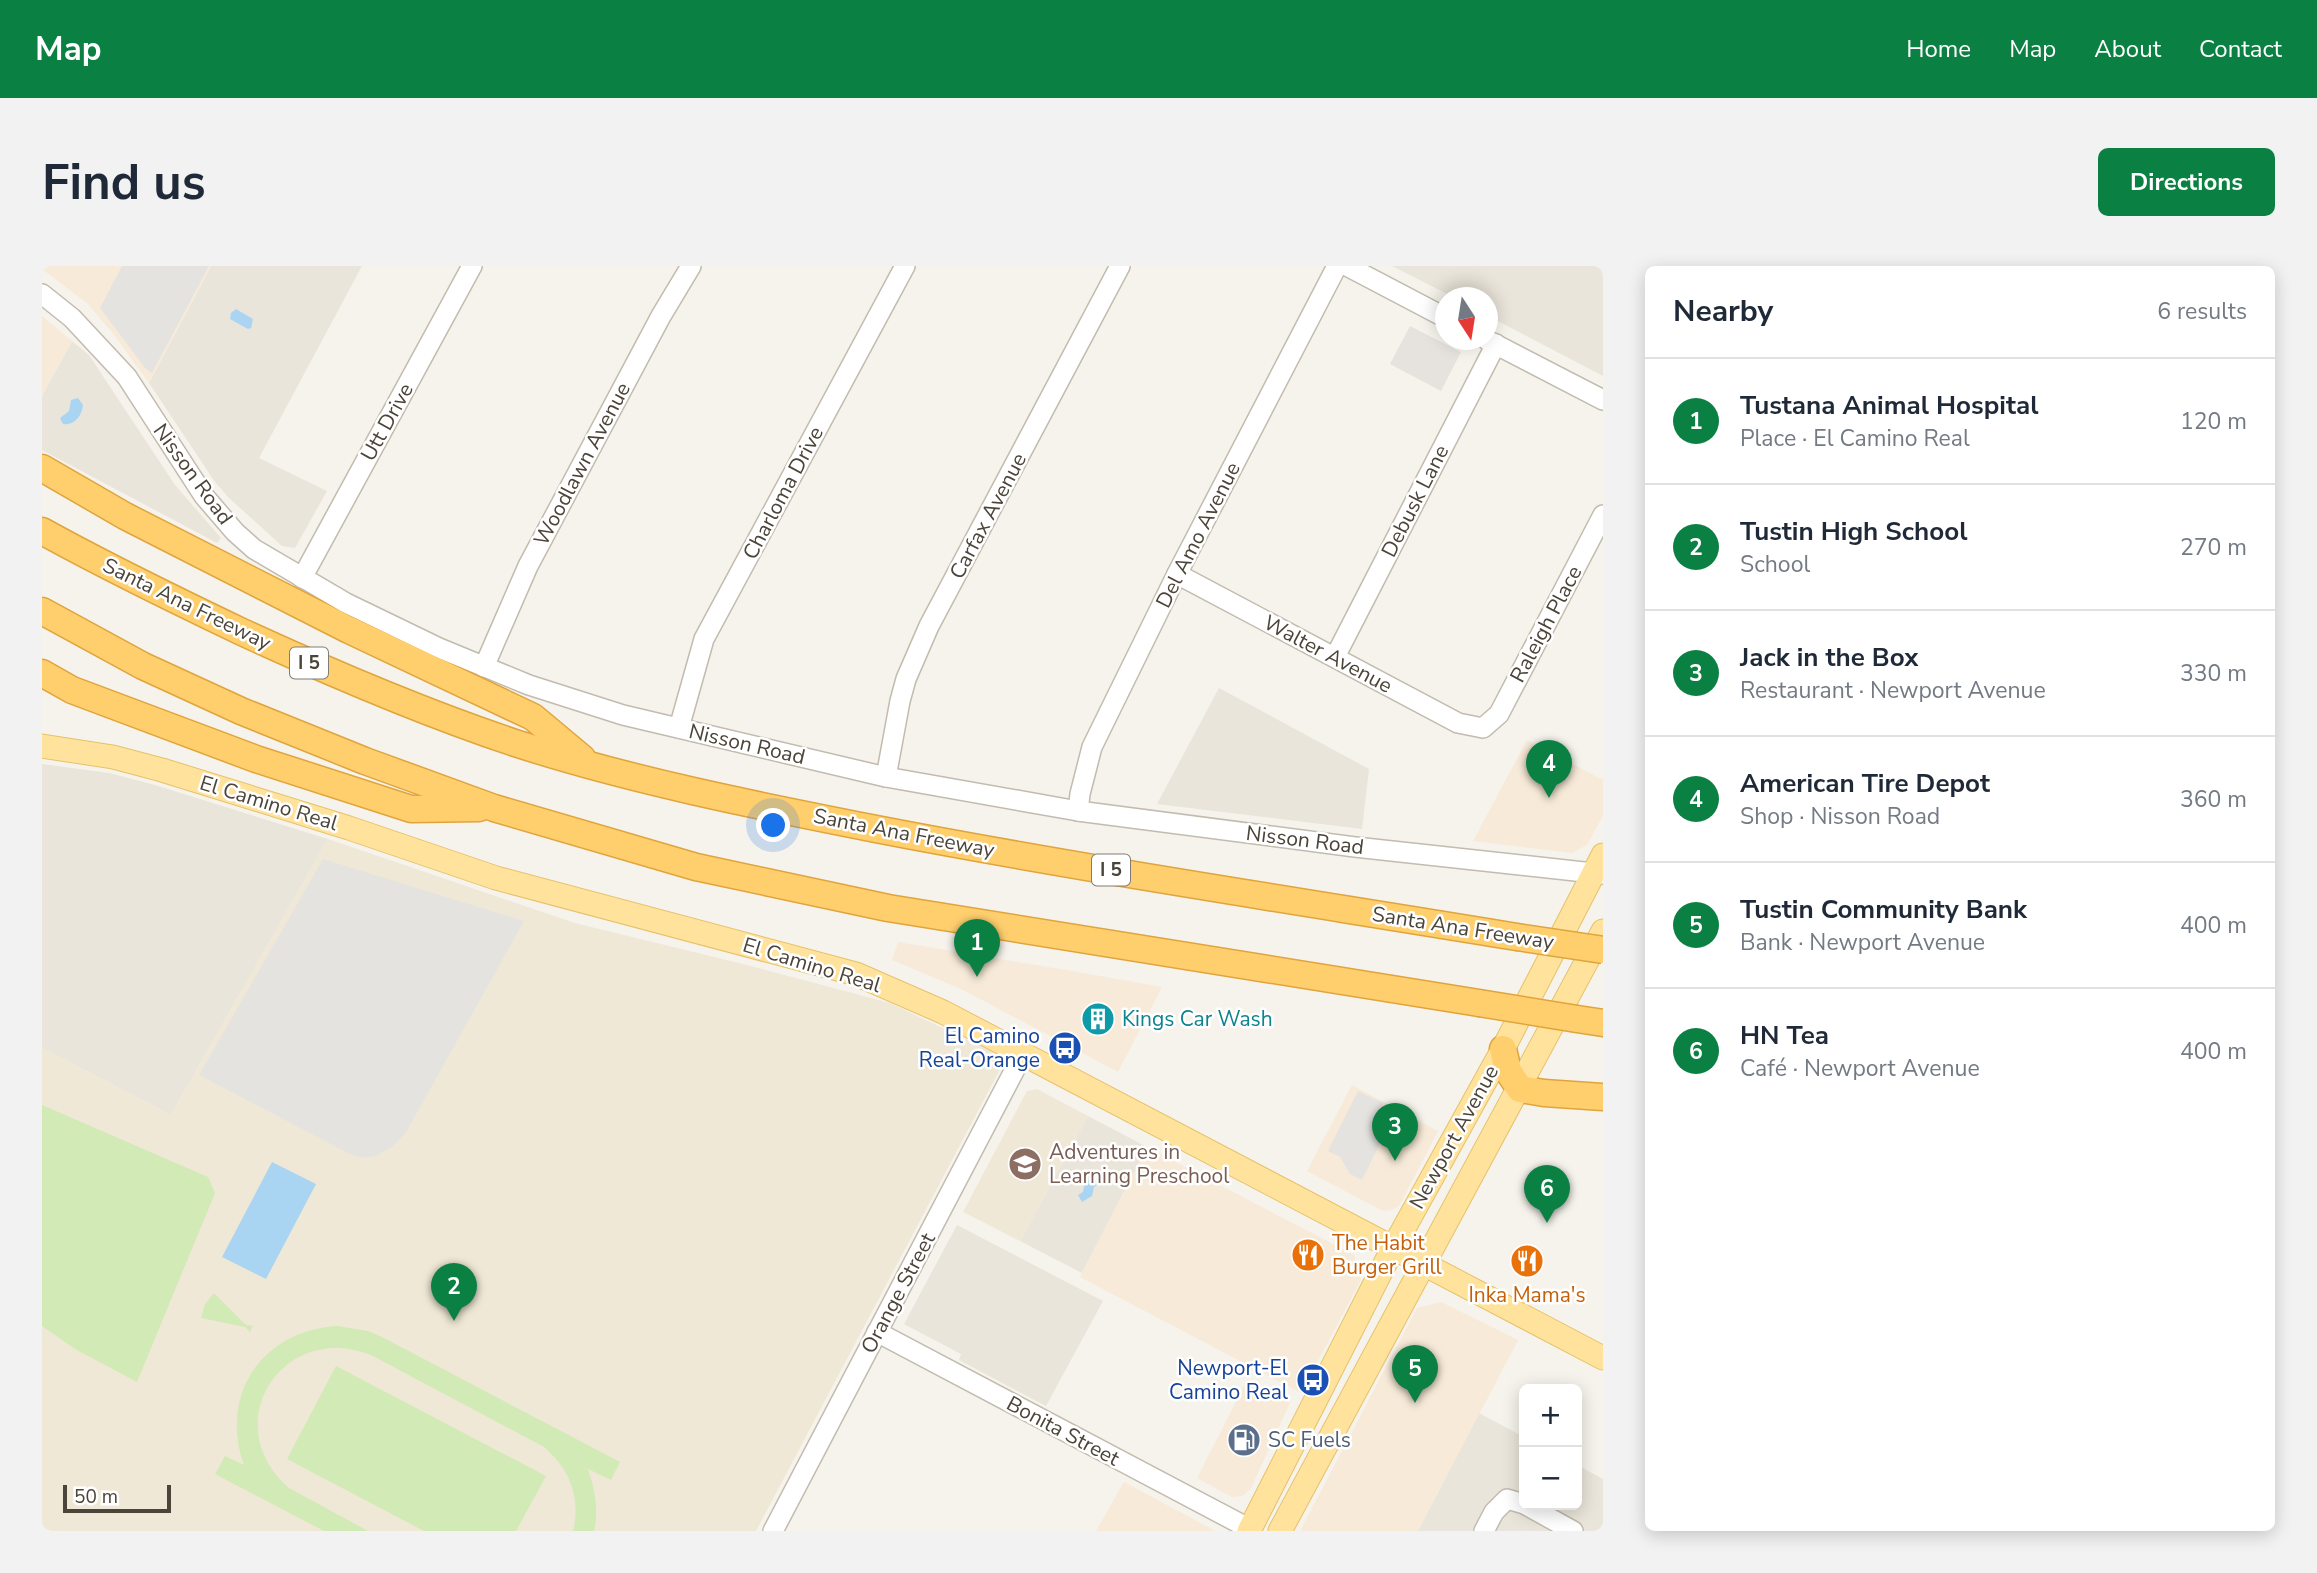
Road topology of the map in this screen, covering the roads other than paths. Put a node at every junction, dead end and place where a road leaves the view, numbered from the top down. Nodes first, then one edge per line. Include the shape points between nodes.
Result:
1 (472, 266) edge
2 (691, 266) edge
3 (905, 266) edge
4 (1120, 266) edge
5 (1338, 266) edge
6 (1347, 266) edge
7 (42, 294) edge
8 (1435, 312) edge
9 (1498, 346) edge
10 (1487, 350) edge
11 (1603, 400) edge
12 (42, 468) edge
13 (1603, 515) edge
14 (42, 531) edge
15 (1177, 574) junction
16 (303, 578) junction
17 (42, 611) edge
18 (1335, 657) junction
19 (484, 667) junction
20 (42, 673) edge
21 (1483, 728) joint
22 (679, 729) junction
23 (42, 747) edge
24 (589, 764) junction
25 (886, 777) junction
26 (494, 808) junction
27 (1078, 811) junction
28 (1600, 867) edge
29 (1603, 930) edge
30 (1603, 950) edge
31 (1603, 1023) edge
32 (1503, 1049) junction
33 (1023, 1054) junction
34 (1520, 1089) junction
35 (1603, 1097) edge
36 (1393, 1248) junction
37 (1423, 1264) junction
38 (877, 1332) junction
39 (1603, 1358) edge
40 (1309, 1412) junction
41 (1337, 1426) junction
42 (1519, 1503) edge
43 (1532, 1510) edge
44 (1249, 1530) edge
45 (773, 1531) edge
46 (1280, 1531) edge
47 (1484, 1531) edge
48 (1573, 1531) edge

1 - 16 street, Utt Drive
2 - 19 street, Woodlawn Avenue via 528,566
3 - 22 street, Charloma Drive via 704,639
4 - 25 street, Carfax Avenue via 929,626 906,679
5 - 15 street, Del Amo Avenue
6 - 8 street
7 - 16 street, Nisson Road via 72,318 127,377 190,477 235,532
9 - 11 street
10 - 18 street, Debusk Lane
12 - 24 highway via 124,516 533,717
13 - 21 street, Raleigh Place via 1499,714
14 - 24 highway, Santa Ana Freeway / I 5 via 309,663 415,707
15 - 18 street, Walter Avenue
15 - 27 street, Del Amo Avenue via 1092,747
16 - 19 street, Nisson Road
17 - 26 highway via 143,666 241,711
18 - 21 street, Walter Avenue via 1458,723
19 - 22 street, Nisson Road via 623,715
20 - 26 highway via 72,690 256,759 411,809
22 - 25 street, Nisson Road
23 - 33 main road, El Camino Real via 113,757 162,770 496,878 856,974
24 - 30 highway, Santa Ana Freeway / I 5, bridge via 705,795 956,844
25 - 27 street, Nisson Road
26 - 31 highway, bridge via 696,867 810,893
27 - 28 street, Nisson Road via 1355,847
28 - 32 main road, Newport Avenue
29 - 34 main road, Newport Avenue
32 - 34 highway via 1508,1071
32 - 36 main road, Newport Avenue
33 - 36 main road, El Camino Real
33 - 38 street, Orange Street
34 - 35 highway
34 - 37 main road, Newport Avenue
36 - 37 main road, El Camino Real
36 - 40 main road, Newport Avenue
37 - 39 main road, El Camino Real
37 - 41 main road, Newport Avenue
38 - 44 street, Bonita Street
38 - 45 street, Orange Street
40 - 41 main road
40 - 44 main road, Newport Avenue
41 - 46 main road, Newport Avenue
42 - 47 street via 1494,1512
43 - 48 street

